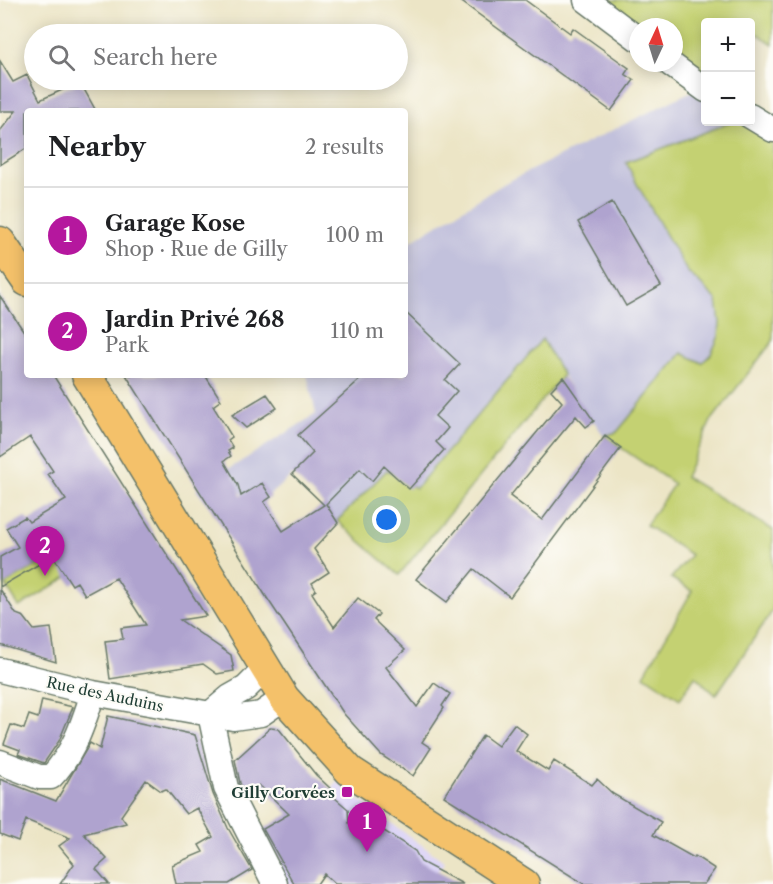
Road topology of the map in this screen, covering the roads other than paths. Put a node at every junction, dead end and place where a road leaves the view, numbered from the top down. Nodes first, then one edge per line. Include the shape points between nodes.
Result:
1 (586, 0) edge
2 (629, 32) edge
3 (681, 72) edge
4 (701, 87) edge
5 (0, 242) edge
6 (24, 276) edge
7 (89, 378) edge
8 (267, 668) junction
9 (0, 670) edge
10 (93, 693) junction
11 (284, 698) junction
12 (210, 714) junction
13 (0, 762) edge
14 (272, 878) edge
15 (524, 884) edge

1 - 2 street
3 - 4 street
5 - 6 main road
7 - 8 main road
8 - 11 main road
8 - 12 street
9 - 10 street, Rue des Auduins
10 - 12 street, Rue des Auduins
10 - 13 street via 81,731 63,765 51,777 39,777
11 - 12 street, Rue des Auduins via 261,714 233,718
11 - 15 main road via 350,771
12 - 14 street via 226,788

